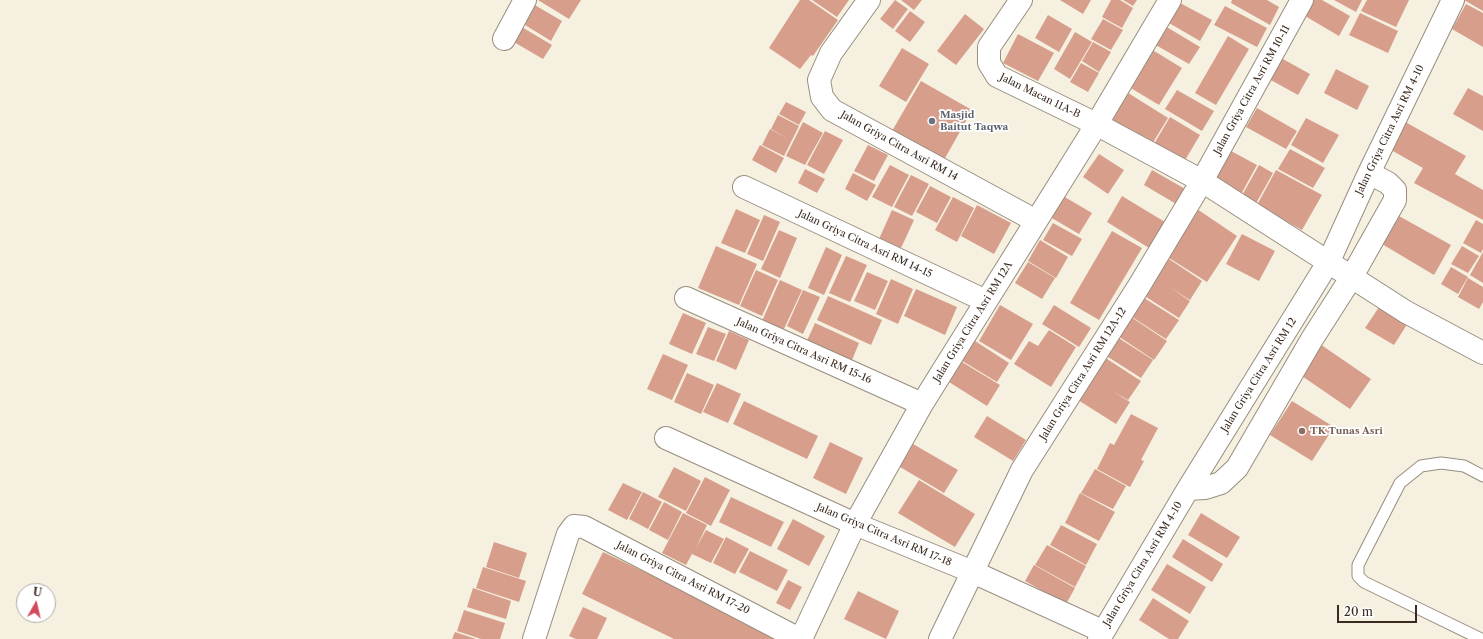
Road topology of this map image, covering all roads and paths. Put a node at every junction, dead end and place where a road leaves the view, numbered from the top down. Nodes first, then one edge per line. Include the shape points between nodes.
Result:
1 (525, 0) edge
2 (869, 0) edge
3 (1021, 0) edge
4 (1170, 0) edge
5 (1302, 0) edge
6 (1453, 0) edge
7 (504, 39) dead end
8 (1096, 124) junction
9 (1369, 173) junction
10 (1202, 181) junction
11 (744, 187) dead end
12 (1036, 221) junction
13 (1329, 261) junction
14 (1351, 278) junction
15 (686, 298) dead end
16 (986, 301) junction
17 (1483, 353) edge
18 (922, 404) junction
19 (666, 438) dead end
20 (1483, 476) edge
21 (1188, 489) junction
22 (855, 524) junction
23 (973, 572) junction
24 (1101, 635) edge
25 (534, 639) edge
26 (800, 639) edge
27 (940, 639) edge
28 (1481, 639) edge

1 - 7 street
2 - 12 street, Jalan Griya Citra Asri RM 14 via 831,53 819,80 822,97 832,110
3 - 8 street, Jalan Macan 11A-B via 989,47 988,63 997,76
4 - 8 street, Jalan Griya Citra Asri RM 12A
5 - 10 street, Jalan Griya Citra Asri RM 10-11
6 - 9 street, Jalan Griya Citra Asri RM 4-10
8 - 10 street, Jalan Macan 11A-B
8 - 12 street, Jalan Griya Citra Asri RM 12A
9 - 13 street, Jalan Griya Citra Asri RM 4-10
9 - 14 street via 1388,183 1394,190 1395,200
10 - 13 street, Jalan Macan 11A-B
10 - 23 street, Jalan Griya Citra Asri RM 12A-12 via 1139,286 1022,470
11 - 16 street, Jalan Griya Citra Asri RM 14-15
12 - 16 street, Jalan Griya Citra Asri RM 12A
13 - 14 street, Jalan Macan 11A-B
13 - 21 street, Jalan Griya Citra Asri RM 12
14 - 17 street, Jalan Macan 11A-B via 1406,312
14 - 21 street via 1312,339 1237,468 1222,483
15 - 18 street, Jalan Griya Citra Asri RM 15-16
16 - 18 street, Jalan Griya Citra Asri RM 12A
18 - 22 street, Jalan Griya Citra Asri RM 12A
19 - 22 street, Jalan Griya Citra Asri RM 17-18
20 - 28 lane via 1464,466 1441,463 1421,466 1400,483 1358,565 1358,576 1364,582
21 - 24 street, Jalan Griya Citra Asri RM 4-10
22 - 23 street, Jalan Griya Citra Asri RM 17-18
22 - 26 street, Jalan Griya Citra Asri RM 12A
23 - 24 street, Jalan Griya Citra Asri RM 17-18
23 - 27 street, Jalan Griya Citra Asri RM 12A-12
25 - 26 street, Jalan Griya Citra Asri RM 17-20 via 568,534 574,526 584,527

